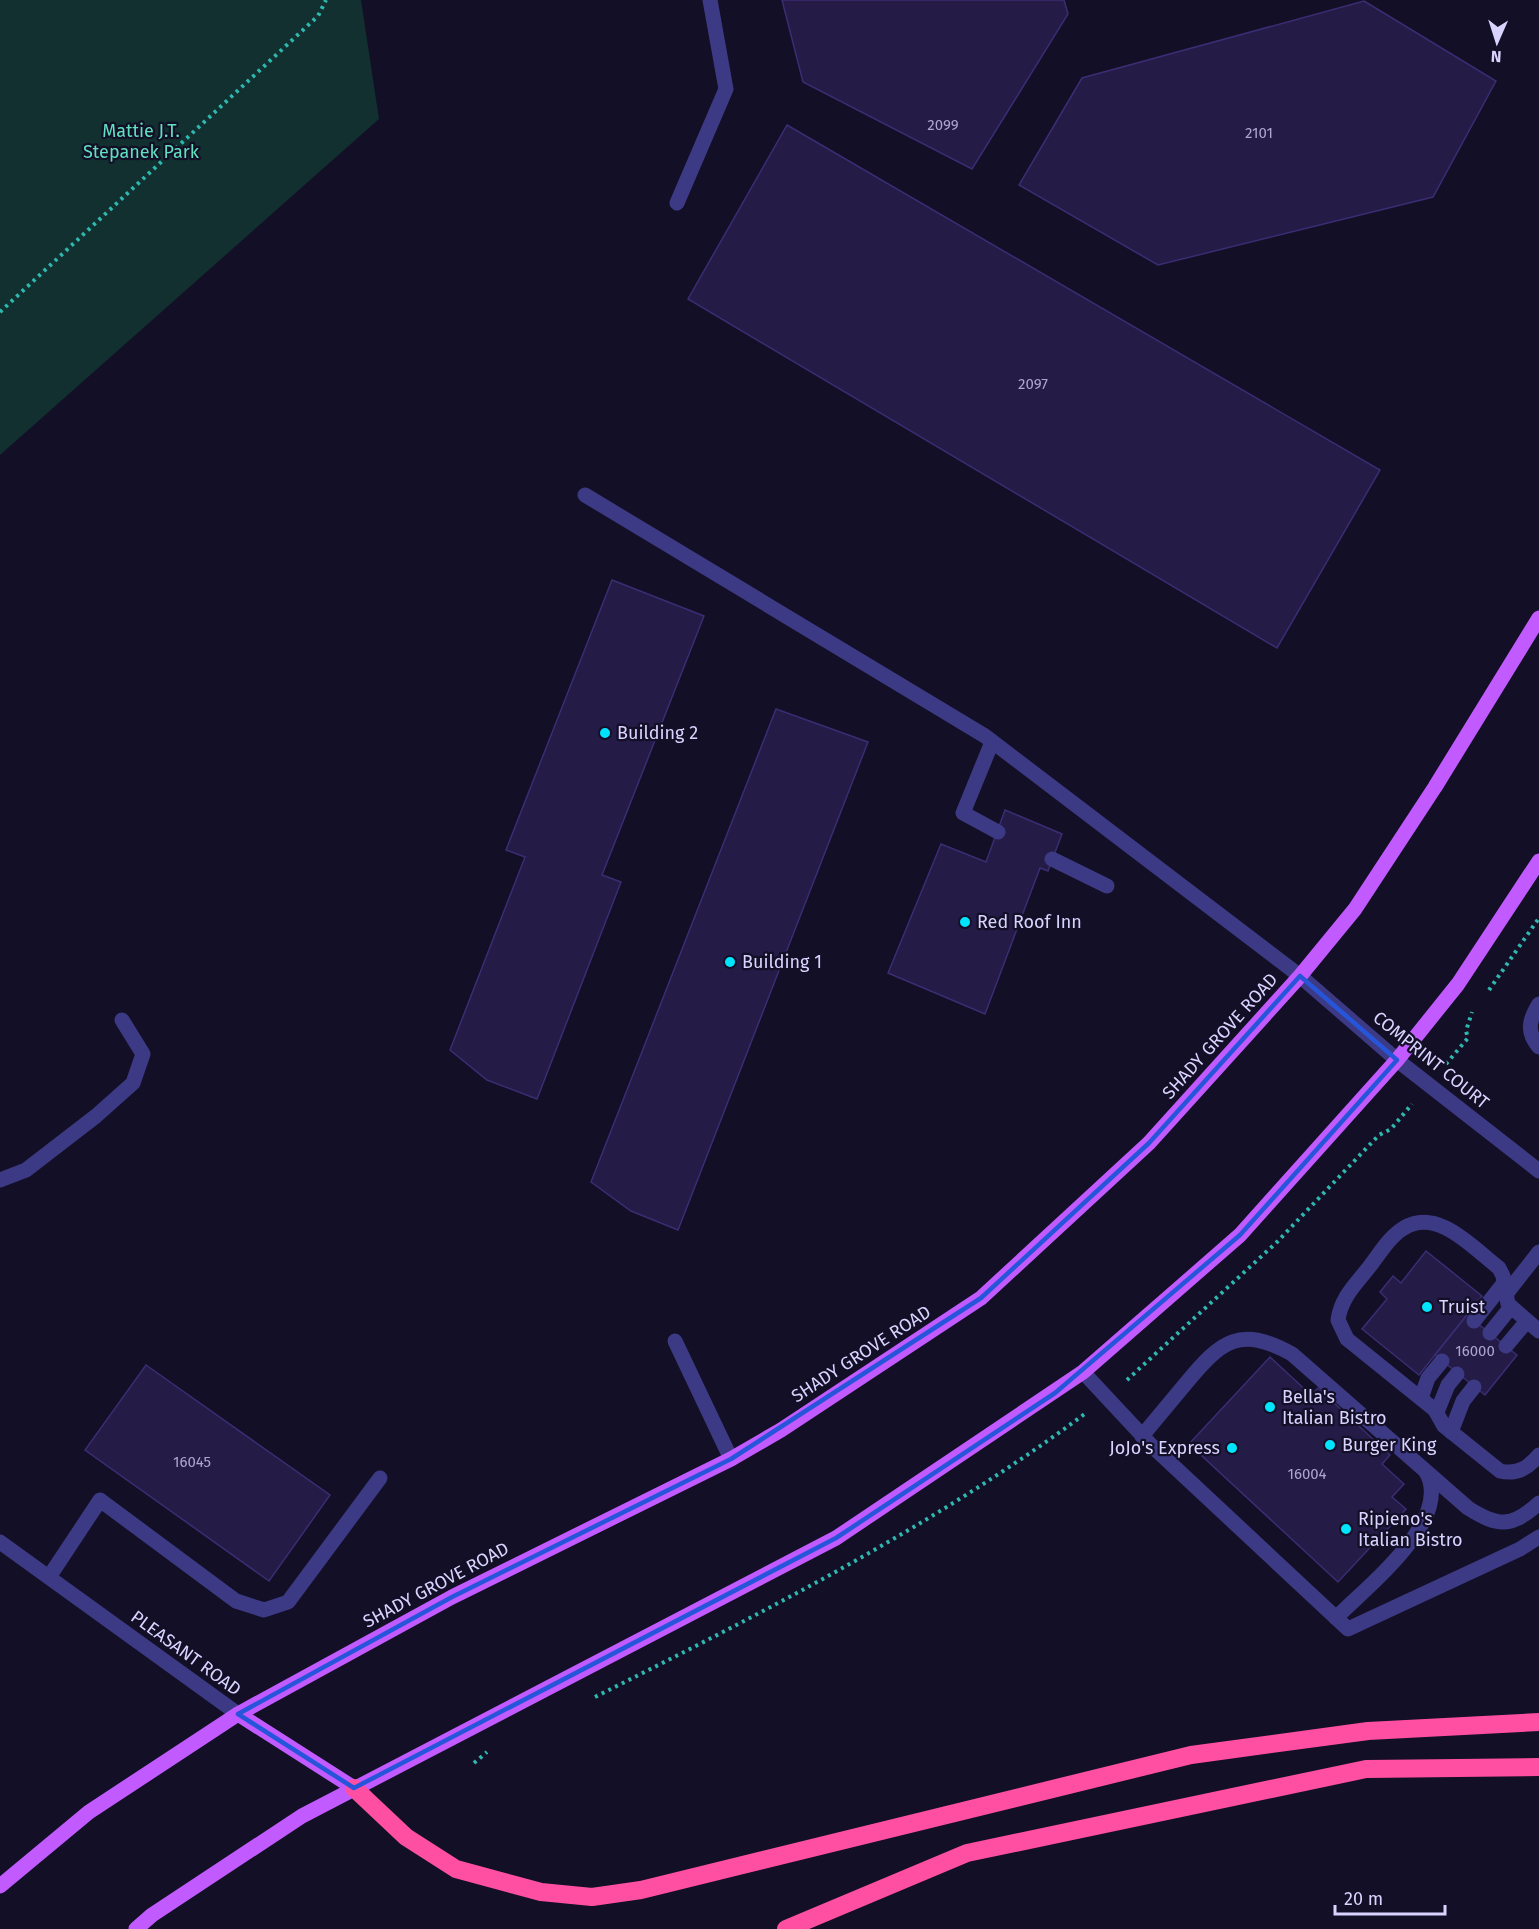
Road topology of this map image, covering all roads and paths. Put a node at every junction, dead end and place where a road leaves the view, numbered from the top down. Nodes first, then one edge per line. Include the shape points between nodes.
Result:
1 (326, 0) edge
2 (710, 0) edge
3 (677, 203) dead end
4 (0, 312) edge
5 (585, 495) dead end
6 (1539, 618) edge
7 (992, 741) junction
8 (998, 832) dead end
9 (1052, 859) dead end
10 (1539, 861) edge
11 (1107, 886) dead end
12 (1300, 976) junction
13 (1539, 1004) edge
14 (122, 1020) dead end
15 (1539, 1047) edge
16 (1397, 1060) junction
17 (1539, 1171) edge
18 (0, 1180) edge
19 (1539, 1252) edge
20 (1507, 1295) junction
21 (1474, 1321) dead end
22 (1533, 1326) edge
23 (1490, 1333) dead end
24 (675, 1341) dead end
25 (1506, 1346) dead end
26 (1442, 1361) dead end
27 (1083, 1372) junction
28 (1457, 1374) dead end
29 (1474, 1387) dead end
30 (1421, 1398) junction
31 (1437, 1412) junction
32 (1450, 1432) junction
33 (1142, 1436) junction
34 (1539, 1455) edge
35 (731, 1459) junction
36 (1424, 1469) junction
37 (380, 1478) dead end
38 (1539, 1503) edge
39 (1539, 1537) edge
40 (0, 1542) edge
41 (49, 1577) junction
42 (1336, 1618) junction
43 (238, 1714) junction
44 (1539, 1722) edge
45 (1539, 1767) edge
46 (354, 1788) junction
47 (0, 1886) edge
48 (136, 1929) edge
49 (786, 1929) edge

1 - 4 path via 318,16
2 - 3 street via 726,89
5 - 7 street, COMPRINT COURT
6 - 12 main road, SHADY GROVE ROAD via 1355,909
7 - 8 street via 963,813
7 - 12 street, COMPRINT COURT
9 - 11 street
10 - 16 main road via 1458,984
12 - 16 street, COMPRINT COURT
12 - 35 main road, SHADY GROVE ROAD via 1149,1143 981,1298
13 - 15 street via 1530,1030
14 - 18 street via 143,1054 133,1083 26,1170
16 - 17 street, COMPRINT COURT
16 - 27 main road via 1240,1235
19 - 20 street
20 - 21 street
20 - 22 street
20 - 23 street
20 - 30 street via 1498,1268 1448,1229 1430,1223 1411,1224 1395,1234 1344,1298 1338,1320 1347,1338
22 - 25 street
24 - 35 street
26 - 30 street via 1428,1378
27 - 33 street
27 - 46 main road via 836,1538
28 - 31 street
29 - 32 street via 1463,1401
30 - 31 street
31 - 32 street
32 - 34 street via 1500,1471 1522,1470
33 - 36 street via 1212,1352 1231,1342 1263,1340 1292,1354
33 - 42 street
35 - 43 main road, SHADY GROVE ROAD via 452,1597
36 - 38 street via 1468,1508 1492,1522 1517,1521
36 - 42 street via 1432,1497 1419,1531
37 - 41 street via 288,1602 264,1610 236,1601 100,1500
39 - 42 street via 1348,1629
40 - 41 street, PLEASANT ROAD
41 - 43 street, PLEASANT ROAD
43 - 46 main road, PLEASANT ROAD
43 - 47 main road, SHADY GROVE ROAD via 89,1812
44 - 46 highway via 1368,1731 1191,1755 641,1890 592,1897 542,1892 456,1869 406,1837
45 - 49 highway via 1366,1768 979,1851
46 - 48 main road via 302,1816

